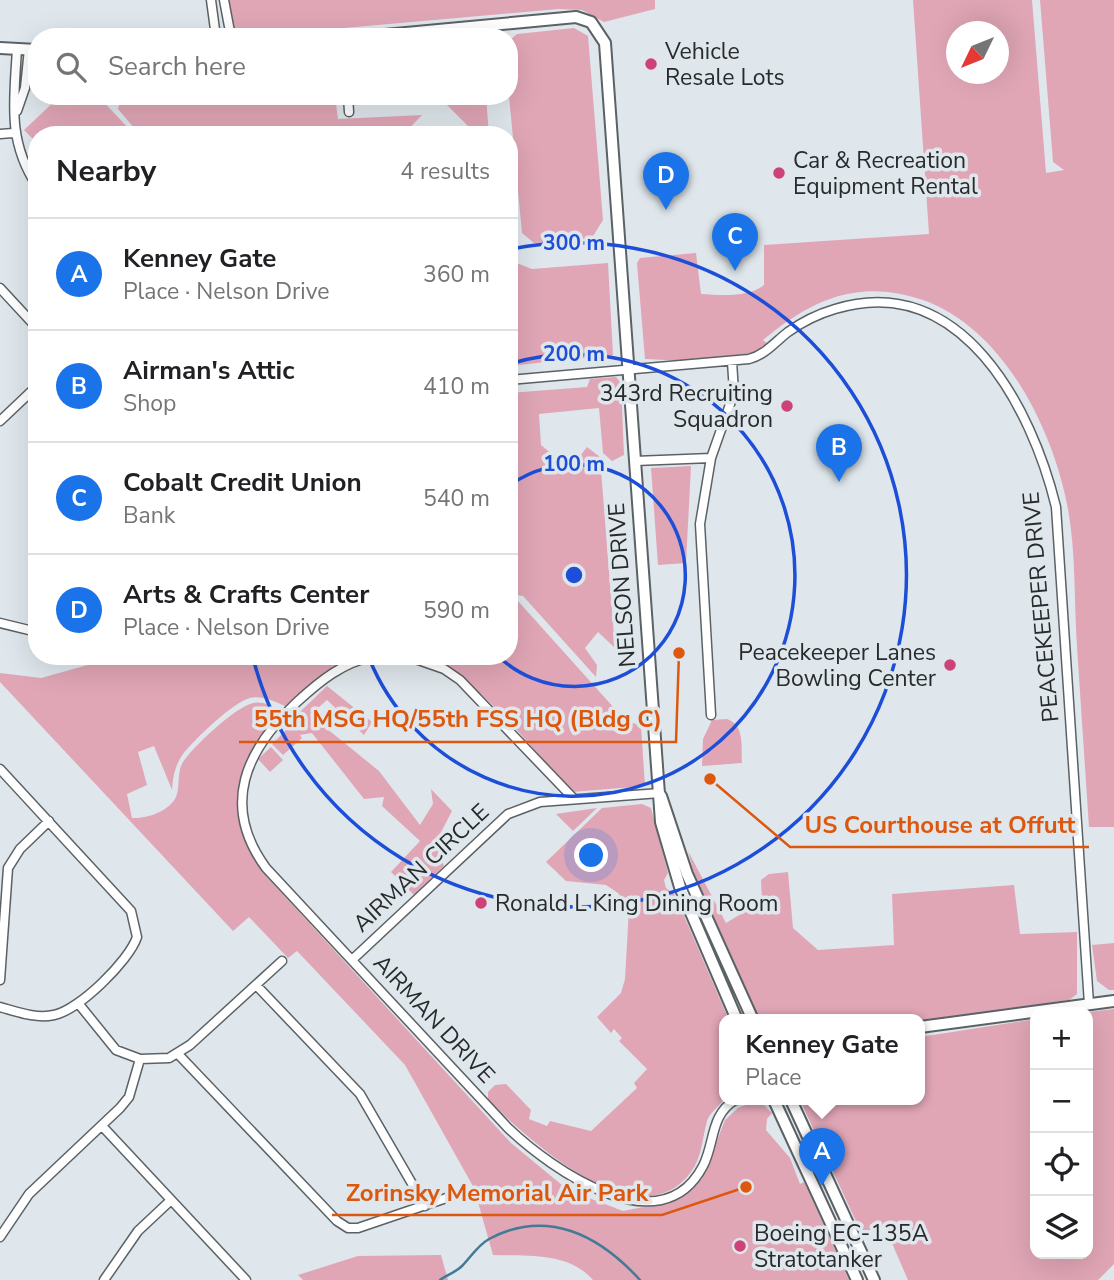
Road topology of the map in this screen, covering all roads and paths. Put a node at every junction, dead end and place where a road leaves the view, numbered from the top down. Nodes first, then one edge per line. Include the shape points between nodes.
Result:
1 (211, 0) edge
2 (224, 0) edge
3 (215, 28) edge
4 (229, 28) edge
5 (455, 28) edge
6 (0, 48) edge
7 (28, 49) edge
8 (349, 105) edge
9 (349, 111) dead end
10 (13, 133) junction
11 (0, 134) edge
12 (28, 171) edge
13 (0, 288) edge
14 (28, 318) edge
15 (732, 361) junction
16 (631, 369) junction
17 (518, 379) edge
18 (28, 395) edge
19 (0, 421) edge
20 (711, 458) junction
21 (635, 461) junction
22 (0, 623) edge
23 (28, 630) edge
24 (346, 665) edge
25 (433, 665) edge
26 (711, 715) dead end
27 (0, 769) edge
28 (660, 793) junction
29 (574, 799) junction
30 (49, 821) junction
31 (353, 959) junction
32 (282, 961) dead end
33 (0, 980) edge
34 (256, 985) junction
35 (1114, 1001) edge
36 (78, 1003) junction
37 (1089, 1004) junction
38 (0, 1007) edge
39 (734, 1014) edge
40 (750, 1014) edge
41 (925, 1026) edge
42 (178, 1054) junction
43 (140, 1059) junction
44 (731, 1105) edge
45 (776, 1105) edge
46 (793, 1105) edge
47 (103, 1128) junction
48 (464, 1192) dead end
49 (170, 1201) junction
50 (425, 1206) junction
51 (0, 1237) edge
52 (104, 1280) edge
53 (246, 1280) edge
54 (857, 1280) edge
55 (874, 1280) edge

1 - 3 street
2 - 4 street
5 - 16 street, NELSON DRIVE via 568,17 584,19 605,43
6 - 7 street
7 - 10 street via 25,88
8 - 9 street
10 - 11 street
10 - 12 street
13 - 14 street
15 - 16 street, PEACEKEEPER DRIVE
15 - 20 street via 734,393
15 - 37 street, PEACEKEEPER DRIVE via 760,355 800,325 836,308 864,303 901,305 934,316 963,335 995,370 1027,420 1056,507
16 - 17 street, PEACEKEEPER DRIVE
16 - 21 street, NELSON DRIVE
18 - 19 street
20 - 21 street
20 - 26 street via 700,524
21 - 28 street, NELSON DRIVE
22 - 23 street
24 - 31 street, AIRMAN CIRCLE via 329,674 273,725 254,751 243,794 247,829 257,854
25 - 29 street via 460,680
27 - 30 street
28 - 29 street
28 - 39 street, NELSON DRIVE via 661,822 680,887
28 - 40 street, NELSON DRIVE via 687,874
29 - 31 street, AIRMAN CIRCLE via 533,804 502,818
30 - 33 street via 8,868
30 - 36 street via 131,911 136,923 133,949
31 - 44 street, AIRMAN DRIVE via 525,1144 565,1173 627,1200 652,1202 680,1192 697,1176 718,1119
32 - 34 street
34 - 42 street
34 - 50 street via 360,1094
35 - 37 street
36 - 38 street via 61,1014 43,1017
36 - 43 street via 116,1050
37 - 41 street
42 - 43 street
42 - 50 street via 337,1222 358,1228
43 - 47 street via 129,1097
45 - 54 street
46 - 55 street
47 - 49 street
47 - 51 street via 29,1195
48 - 50 street
49 - 52 street via 138,1231
49 - 53 street

